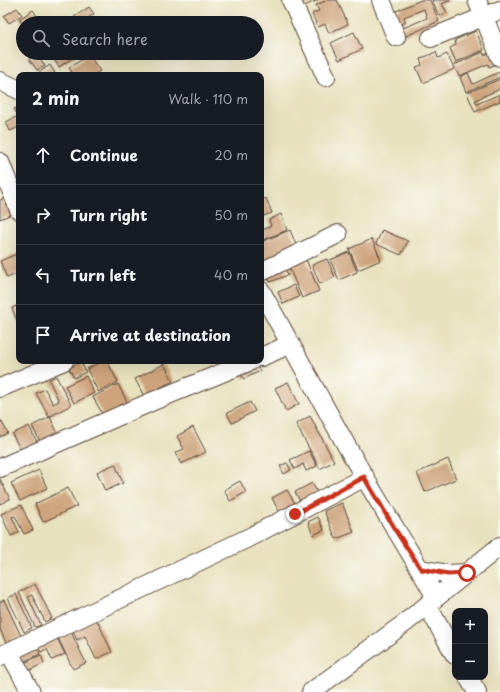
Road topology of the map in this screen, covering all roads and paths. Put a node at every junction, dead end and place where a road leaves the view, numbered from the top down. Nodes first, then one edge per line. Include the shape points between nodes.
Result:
1 (291, 0) edge
2 (381, 0) edge
3 (487, 9) edge
4 (396, 37) dead end
5 (431, 38) dead end
6 (500, 57) edge
7 (326, 77) dead end
8 (0, 81) edge
9 (16, 89) edge
10 (0, 162) edge
11 (16, 202) edge
12 (338, 234) dead end
13 (264, 271) edge
14 (264, 296) edge
15 (291, 344) junction
16 (264, 356) edge
17 (57, 364) edge
18 (244, 364) edge
19 (0, 388) edge
20 (0, 468) edge
21 (364, 477) junction
22 (500, 546) edge
23 (421, 569) junction
24 (467, 573) junction
25 (432, 602) junction
26 (452, 648) edge
27 (4, 654) edge
28 (470, 680) edge
29 (31, 692) edge
30 (311, 692) edge
31 (477, 692) edge

1 - 7 street
2 - 4 street
3 - 5 street
3 - 6 street
8 - 9 street
10 - 11 street
12 - 13 street
14 - 15 street
15 - 16 street
15 - 21 street
17 - 19 street
18 - 20 street
21 - 23 street
21 - 27 street via 248,538
22 - 24 street
23 - 24 street via 448,574
23 - 25 street
24 - 25 street
25 - 26 street
25 - 30 street
27 - 29 street
28 - 31 street

